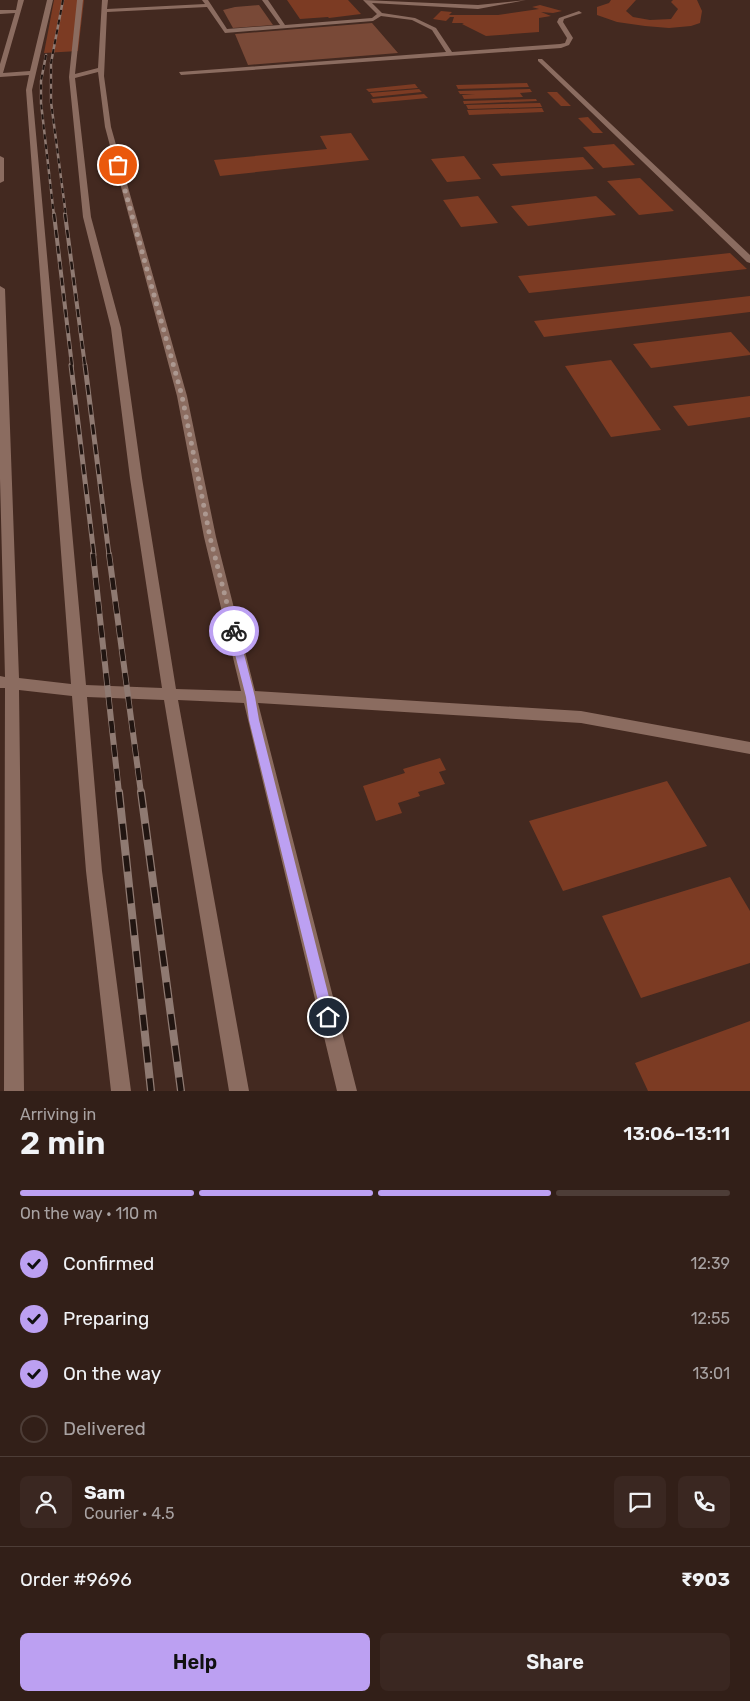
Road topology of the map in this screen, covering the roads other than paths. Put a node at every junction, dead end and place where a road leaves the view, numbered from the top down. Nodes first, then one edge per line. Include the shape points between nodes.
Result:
1 (22, 0) edge
2 (50, 0) edge
3 (80, 0) edge
4 (266, 0) edge
5 (523, 0) edge
6 (367, 1) edge
7 (206, 2) edge
8 (104, 5) edge
9 (18, 11) junction
10 (0, 12) edge
11 (579, 13) dead end
12 (380, 14) junction
13 (283, 26) junction
14 (451, 55) junction
15 (540, 60) dead end
16 (101, 69) junction
17 (33, 73) junction
18 (181, 73) dead end
19 (0, 74) edge
20 (72, 77) junction
21 (0, 158) edge
22 (0, 182) edge
23 (750, 260) edge
24 (0, 289) edge
25 (6, 683) edge
26 (78, 691) junction
27 (170, 694) junction
28 (251, 697) junction
29 (750, 748) edge
30 (14, 1091) edge
31 (121, 1091) edge
32 (239, 1091) edge
33 (346, 1091) edge

1 - 9 street
2 - 17 street
3 - 20 street
4 - 13 street
5 - 6 street via 478,6
6 - 12 street
7 - 8 street
7 - 13 street via 224,31
8 - 16 street
9 - 10 street
9 - 19 street
11 - 14 street via 562,18 560,22 570,38 567,44
12 - 13 street via 373,19
12 - 14 street via 413,19 434,29
14 - 18 street
15 - 23 street
16 - 20 street
16 - 28 street via 108,127 182,396 210,537
17 - 19 street
17 - 26 street via 30,90 35,167
20 - 27 street via 87,217 116,328
21 - 22 street
24 - 25 street
25 - 26 street
25 - 30 street
26 - 27 street
26 - 31 street via 94,872
27 - 28 street
27 - 32 street
28 - 29 street via 581,717
28 - 33 street

